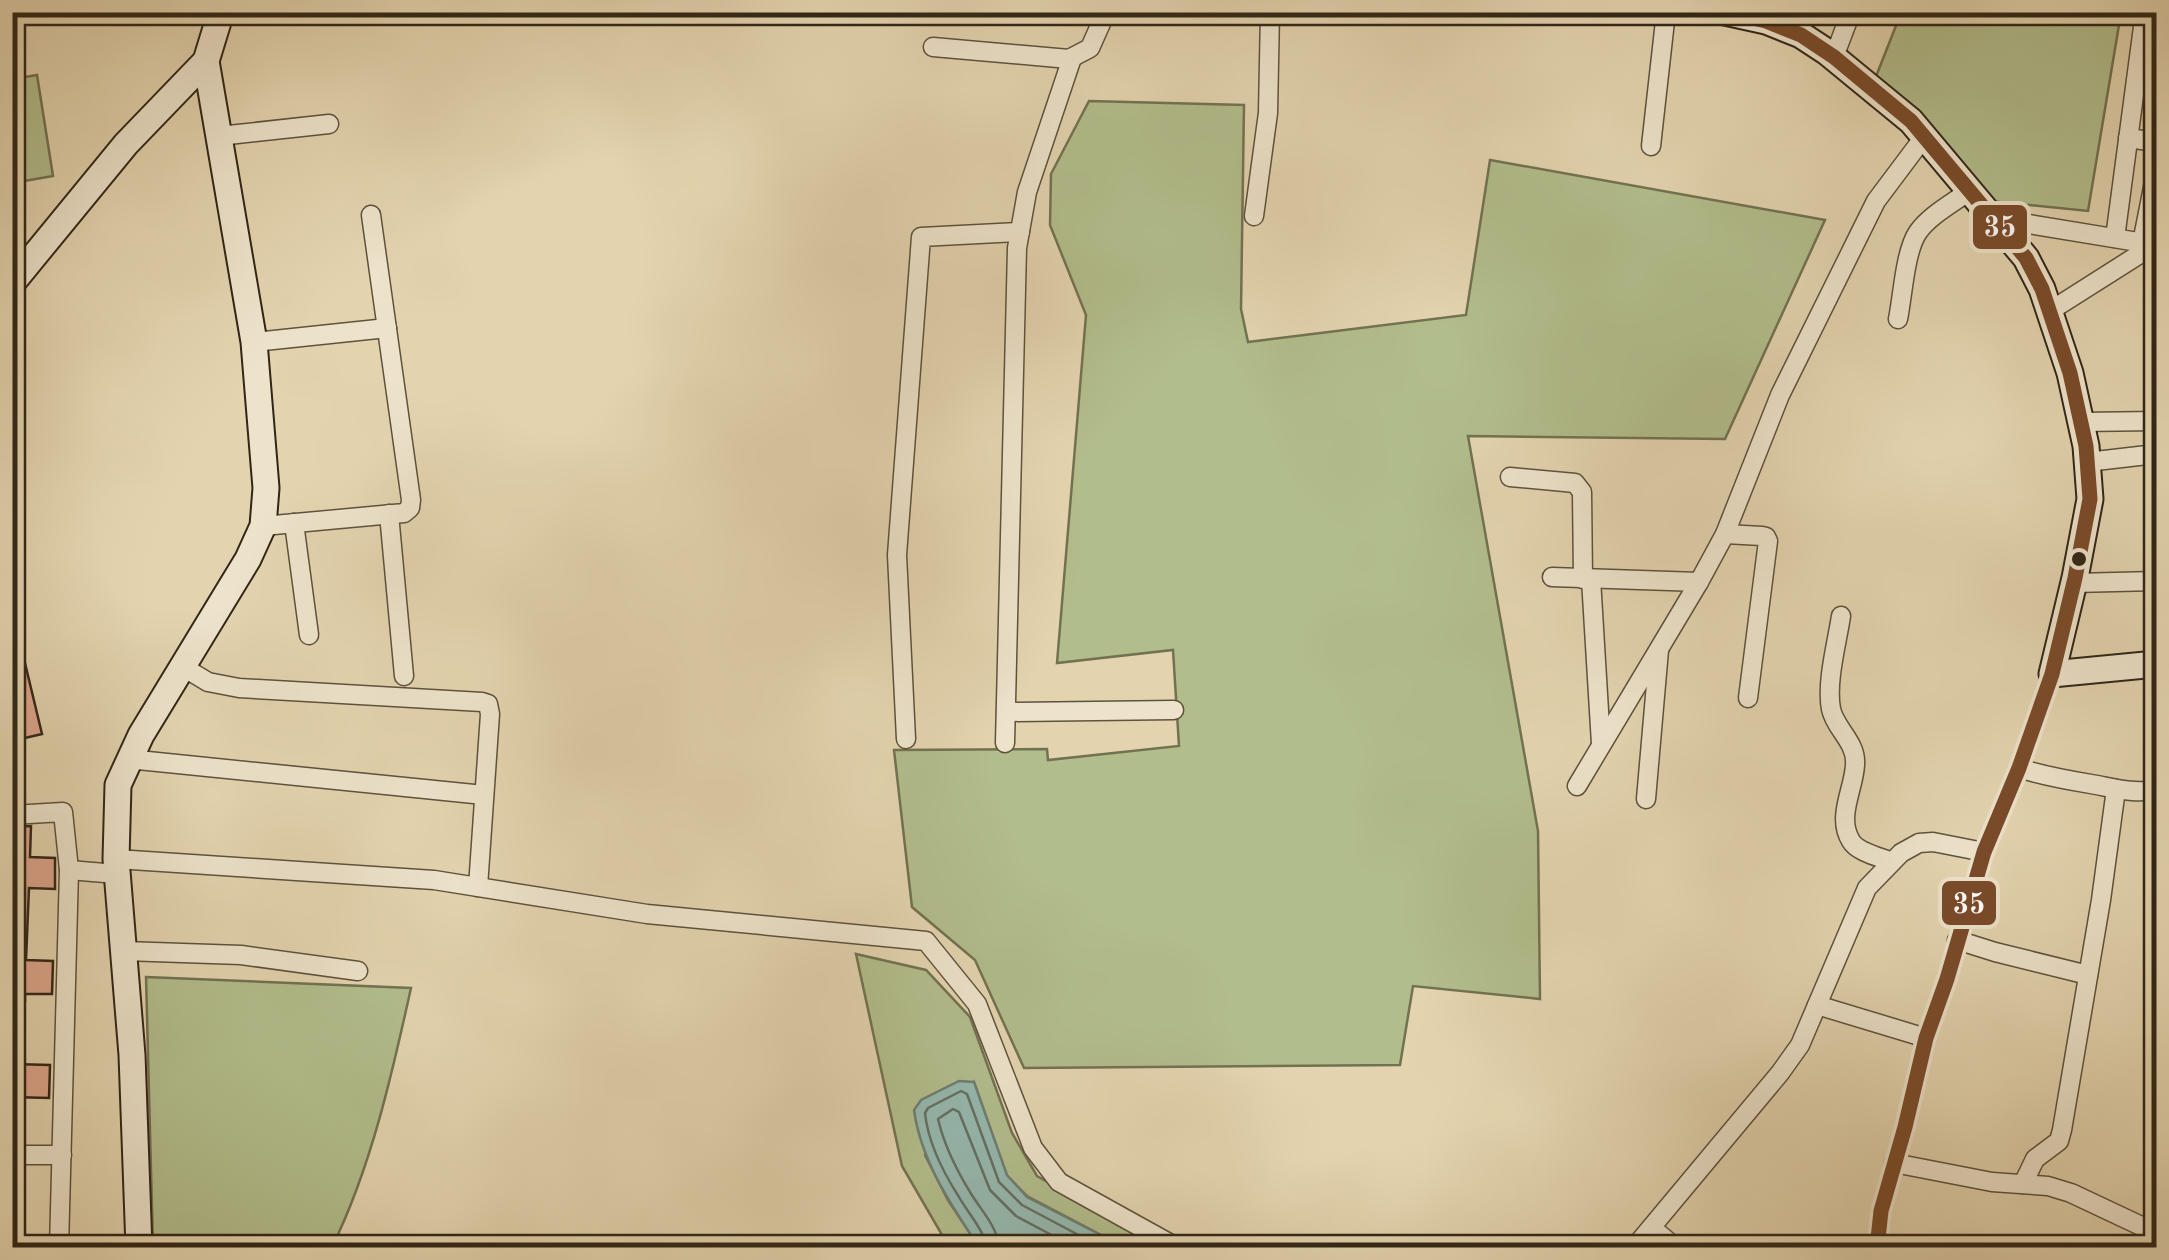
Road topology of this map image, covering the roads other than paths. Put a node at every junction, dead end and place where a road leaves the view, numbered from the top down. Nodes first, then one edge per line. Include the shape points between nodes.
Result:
1 (221, 12) edge
2 (1106, 12) edge
3 (1270, 12) edge
4 (1666, 12) edge
5 (1725, 12) edge
6 (1851, 12) edge
7 (2145, 12) edge
8 (933, 47) dead end
9 (1834, 57) junction
10 (1072, 58) junction
11 (206, 61) junction
12 (329, 124) dead end
13 (219, 136) junction
14 (1924, 137) junction
15 (2128, 138) junction
16 (2156, 142) edge
17 (1651, 146) dead end
18 (2156, 172) edge
19 (1969, 190) junction
20 (371, 215) dead end
21 (1254, 216) dead end
22 (1992, 218) junction
23 (1020, 232) junction
24 (2115, 238) junction
25 (2151, 244) edge
26 (12, 283) edge
27 (2050, 312) junction
28 (1898, 319) dead end
29 (387, 328) junction
30 (254, 342) junction
31 (2080, 422) junction
32 (2156, 422) edge
33 (2156, 454) edge
34 (2087, 462) junction
35 (1510, 477) dead end
36 (389, 514) junction
37 (294, 523) junction
38 (263, 526) junction
39 (1725, 534) junction
40 (1552, 577) dead end
41 (1587, 579) junction
42 (1699, 582) junction
43 (2156, 582) edge
44 (2074, 583) junction
45 (1841, 616) dead end
46 (309, 635) dead end
47 (1659, 646) junction
48 (2156, 664) edge
49 (184, 666) junction
50 (2052, 674) junction
51 (404, 676) dead end
52 (1748, 698) dead end
53 (1174, 710) dead end
54 (1006, 712) junction
55 (906, 740) dead end
56 (1005, 743) dead end
57 (1601, 745) junction
58 (128, 758) junction
59 (2019, 768) junction
60 (1577, 786) dead end
61 (2116, 790) junction
62 (2156, 790) edge
63 (484, 795) junction
64 (1646, 799) dead end
65 (12, 816) edge
66 (1984, 852) junction
67 (1892, 862) junction
68 (116, 867) junction
69 (68, 870) junction
70 (478, 886) junction
71 (1957, 940) junction
72 (124, 951) junction
73 (358, 972) dead end
74 (2088, 975) junction
75 (1817, 1005) junction
76 (1926, 1038) junction
77 (12, 1155) edge
78 (62, 1155) junction
79 (1894, 1163) junction
80 (2024, 1184) junction
81 (2156, 1202) edge
82 (1652, 1228) junction
83 (2150, 1230) edge
84 (59, 1248) edge
85 (139, 1248) edge
86 (1178, 1248) edge
87 (1634, 1248) edge
88 (1676, 1248) edge
89 (1877, 1248) edge
90 (2135, 1248) edge

1 - 11 street
2 - 10 street via 1090,48
3 - 21 street via 1268,113
4 - 17 street
5 - 9 street via 1802,35
6 - 9 street
7 - 15 street
8 - 10 street
9 - 14 street
10 - 23 street
11 - 13 street
11 - 26 street via 126,144
12 - 13 street
13 - 30 street
14 - 19 street
14 - 39 street via 1876,202 1780,394
15 - 16 street
15 - 24 street
18 - 25 street
19 - 22 street
19 - 28 street via 1918,232
20 - 29 street
22 - 24 street
22 - 27 street via 2026,258
23 - 54 street
23 - 55 street via 921,237 897,555
24 - 25 street
25 - 27 street
27 - 31 street
29 - 30 street
29 - 36 street via 411,500 404,513
30 - 38 street
31 - 32 street
31 - 34 street
33 - 34 street
34 - 44 street via 2090,499
35 - 41 street via 1580,487
36 - 37 street
36 - 51 street
37 - 38 street
37 - 46 street
38 - 49 street
39 - 42 street
39 - 52 street via 1768,541
40 - 41 street
41 - 42 street
41 - 57 street
42 - 47 street
43 - 44 street
44 - 50 street
45 - 67 street via 1830,695 1832,714 1854,750 1848,838
47 - 57 street
47 - 64 street
48 - 50 street
49 - 58 street
49 - 63 street via 208,682 240,688 488,704
50 - 59 street
53 - 54 street
54 - 56 street
57 - 60 street
58 - 63 street
58 - 68 street via 118,784
59 - 61 street
59 - 66 street
61 - 62 street
61 - 74 street
63 - 70 street
65 - 69 street via 62,812
66 - 67 street via 1919,843
66 - 71 street
67 - 75 street via 1867,888
68 - 69 street
68 - 70 street
68 - 72 street
69 - 78 street
70 - 86 street via 648,914 926,942 977,1004 1034,1148 1058,1182
71 - 74 street
71 - 76 street
72 - 73 street via 241,955
72 - 85 street
74 - 80 street via 2059,1142 2035,1159
75 - 76 street
75 - 82 street via 1780,1073
76 - 79 street
77 - 78 street
78 - 84 street
79 - 80 street
79 - 89 street
80 - 83 street via 2071,1193
81 - 83 street
82 - 87 street
82 - 88 street
83 - 90 street

